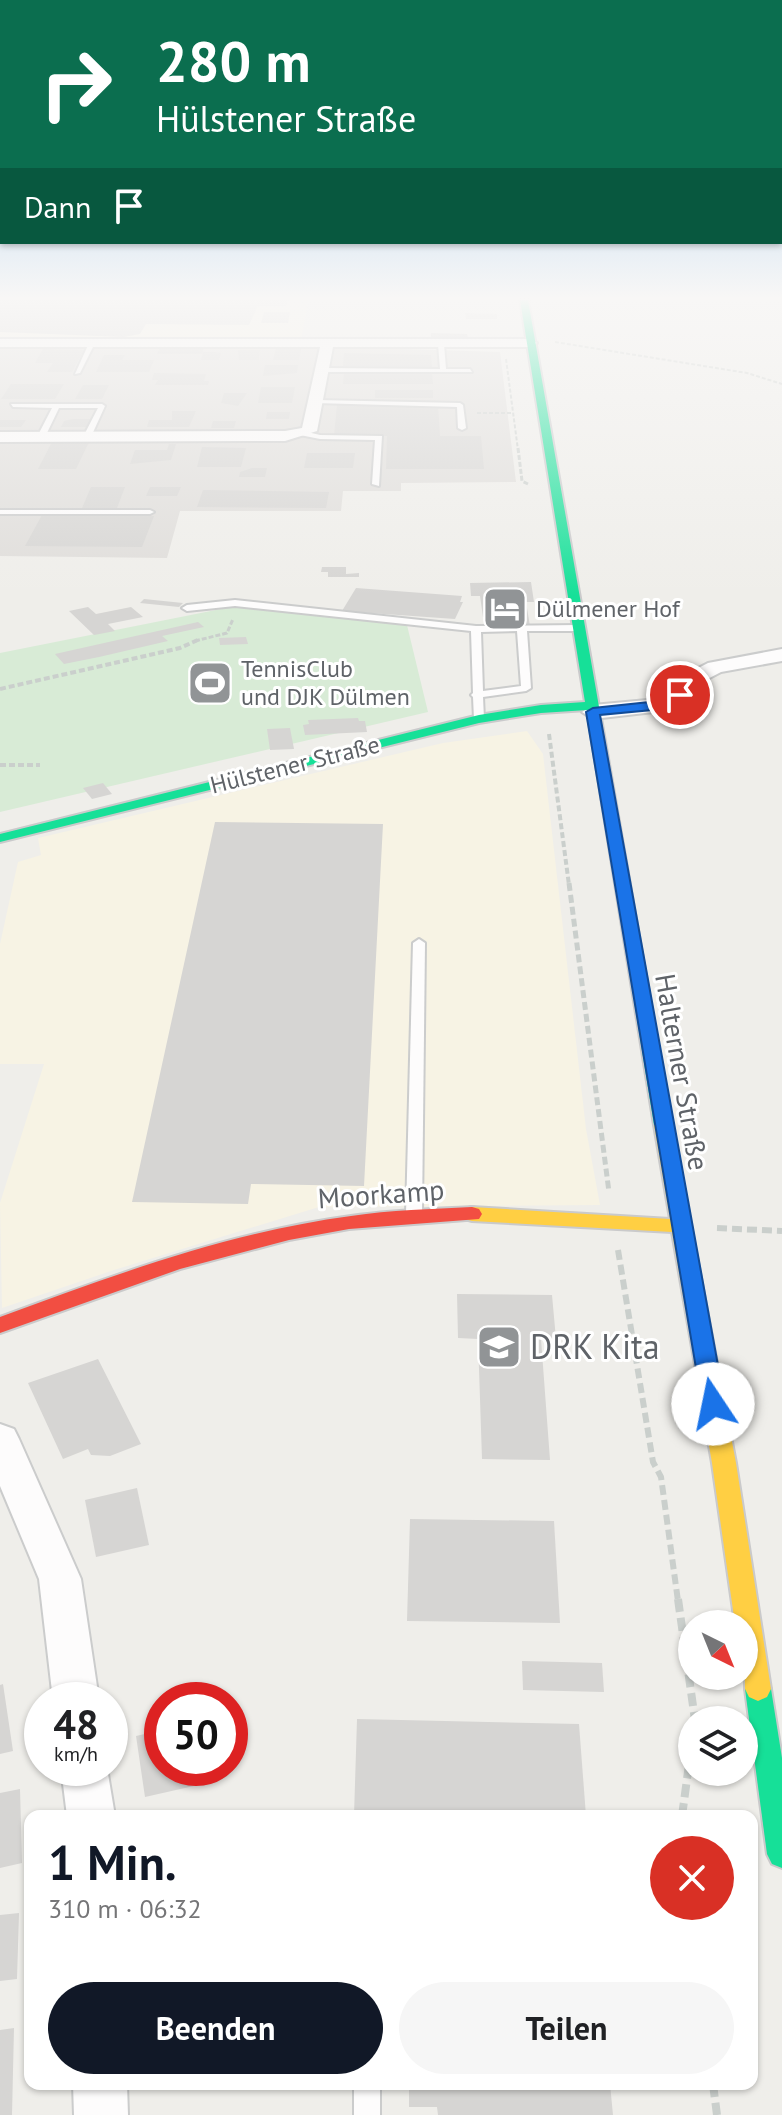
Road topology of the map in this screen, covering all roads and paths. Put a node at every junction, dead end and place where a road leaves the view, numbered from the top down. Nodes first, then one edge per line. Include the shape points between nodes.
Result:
1 (318, 399) edge
2 (510, 399) edge
3 (540, 399) edge
4 (317, 402) junction
5 (13, 405) dead end
6 (56, 406) junction
7 (461, 413) junction
8 (512, 413) junction
9 (462, 428) dead end
10 (303, 433) junction
11 (0, 437) edge
12 (41, 437) junction
13 (87, 437) junction
14 (376, 484) dead end
15 (532, 486) dead end
16 (0, 512) edge
17 (150, 512) dead end
18 (238, 603) junction
19 (187, 608) dead end
20 (579, 628) junction
21 (476, 629) junction
22 (522, 629) junction
23 (782, 655) edge
24 (0, 689) edge
25 (476, 695) junction
26 (554, 708) junction
27 (592, 709) junction
28 (479, 719) junction
29 (0, 765) edge
30 (40, 765) dead end
31 (0, 838) edge
32 (419, 943) dead end
33 (414, 1214) junction
34 (613, 1221) junction
35 (680, 1226) junction
36 (782, 1231) edge
37 (0, 1325) edge
38 (0, 1439) edge
39 (74, 1682) edge
40 (693, 1706) edge
41 (87, 1786) edge
42 (686, 1786) edge
43 (90, 1810) edge
44 (683, 1810) edge
45 (782, 1854) edge
46 (100, 2090) edge
47 (367, 2090) edge
48 (714, 2090) edge
49 (101, 2115) edge
50 (367, 2115) edge
51 (717, 2115) edge

1 - 4 street
2 - 8 path
3 - 20 main road, Halterner Straße
4 - 7 lane via 447,403 460,405
4 - 10 street via 309,431
5 - 6 lane
6 - 12 lane
6 - 13 lane via 102,406
7 - 8 path
7 - 9 lane
8 - 15 path via 522,481
10 - 13 street
10 - 14 lane via 379,438
11 - 12 street
12 - 13 street
16 - 17 lane
18 - 19 lane
18 - 21 lane
18 - 24 path via 227,633
20 - 22 lane
20 - 27 main road, Halterner Straße
21 - 22 lane
21 - 25 lane
22 - 25 lane via 526,688
23 - 27 street, Hülstener Straße via 715,667 690,680 680,695 663,705
25 - 28 lane
26 - 27 main road, Hülstener Straße
26 - 28 main road, Hülstener Straße
26 - 34 path via 547,722
27 - 35 main road, Halterner Straße
28 - 31 main road, Hülstener Straße
29 - 30 path
32 - 33 lane
33 - 34 main road, Moorkamp
33 - 37 main road, Moorkamp via 324,1224 215,1248
34 - 35 main road, Moorkamp
34 - 40 path via 653,1462 661,1477
35 - 36 path
35 - 45 main road, Halterner Straße via 724,1463
38 - 39 street via 60,1579
41 - 43 street
42 - 44 path
46 - 49 street
47 - 50 lane
48 - 51 path

